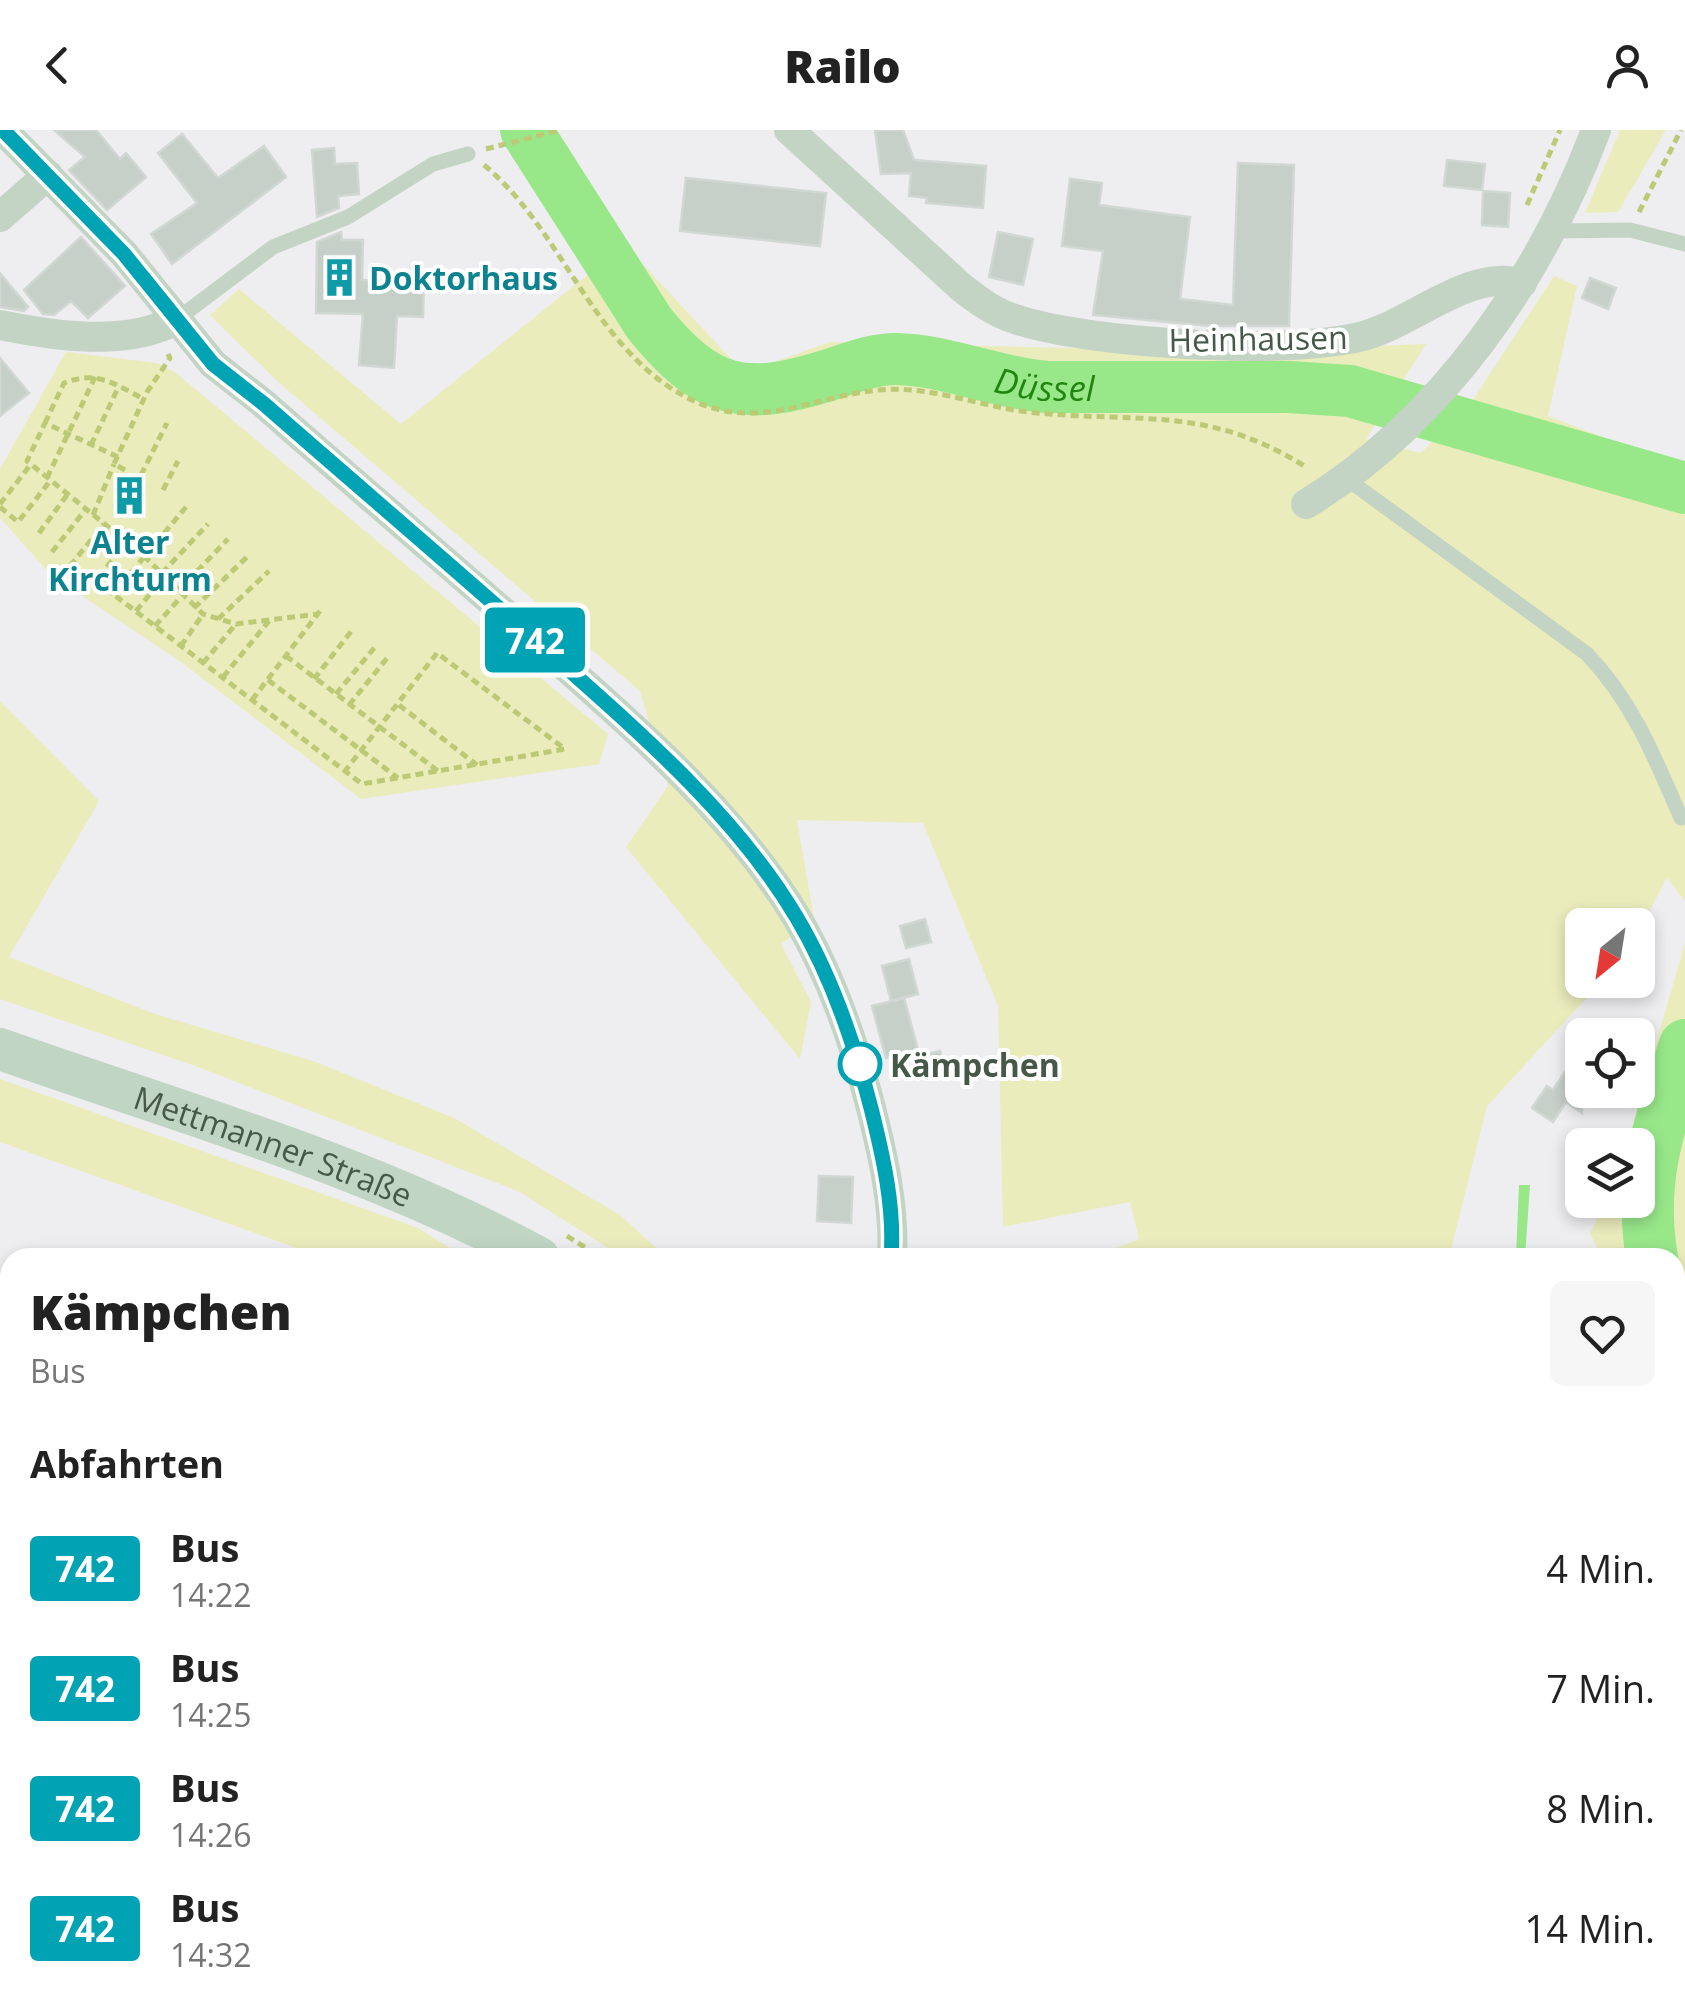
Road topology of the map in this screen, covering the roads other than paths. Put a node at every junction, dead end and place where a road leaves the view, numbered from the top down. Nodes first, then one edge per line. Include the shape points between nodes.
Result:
1 (2, 130) edge
2 (789, 130) edge
3 (1596, 130) edge
4 (468, 154) road end
5 (48, 175) junction
6 (0, 217) edge
7 (1555, 231) junction
8 (1685, 244) edge
9 (1522, 283) junction
10 (176, 320) junction
11 (0, 325) edge
12 (1340, 483) junction
13 (1306, 504) dead end
14 (1681, 818) dead end
15 (0, 1049) edge
16 (519, 1248) edge
17 (892, 1248) edge

1 - 5 street
2 - 9 street, Heinhausen via 962,288 1002,314 1052,328 1136,340 1328,342 1392,326 1496,276
3 - 7 street
4 - 10 lane via 433,164 348,217 273,247
5 - 6 street
5 - 10 street
7 - 8 lane via 1630,230
7 - 9 street
9 - 12 street via 1437,392
10 - 11 street via 134,336
10 - 17 street via 213,364 629,723 752,854 829,979 860,1065 880,1143
12 - 13 street
12 - 14 lane via 1598,665 1636,718
15 - 16 main road, Mettmanner Straße via 342,1167

